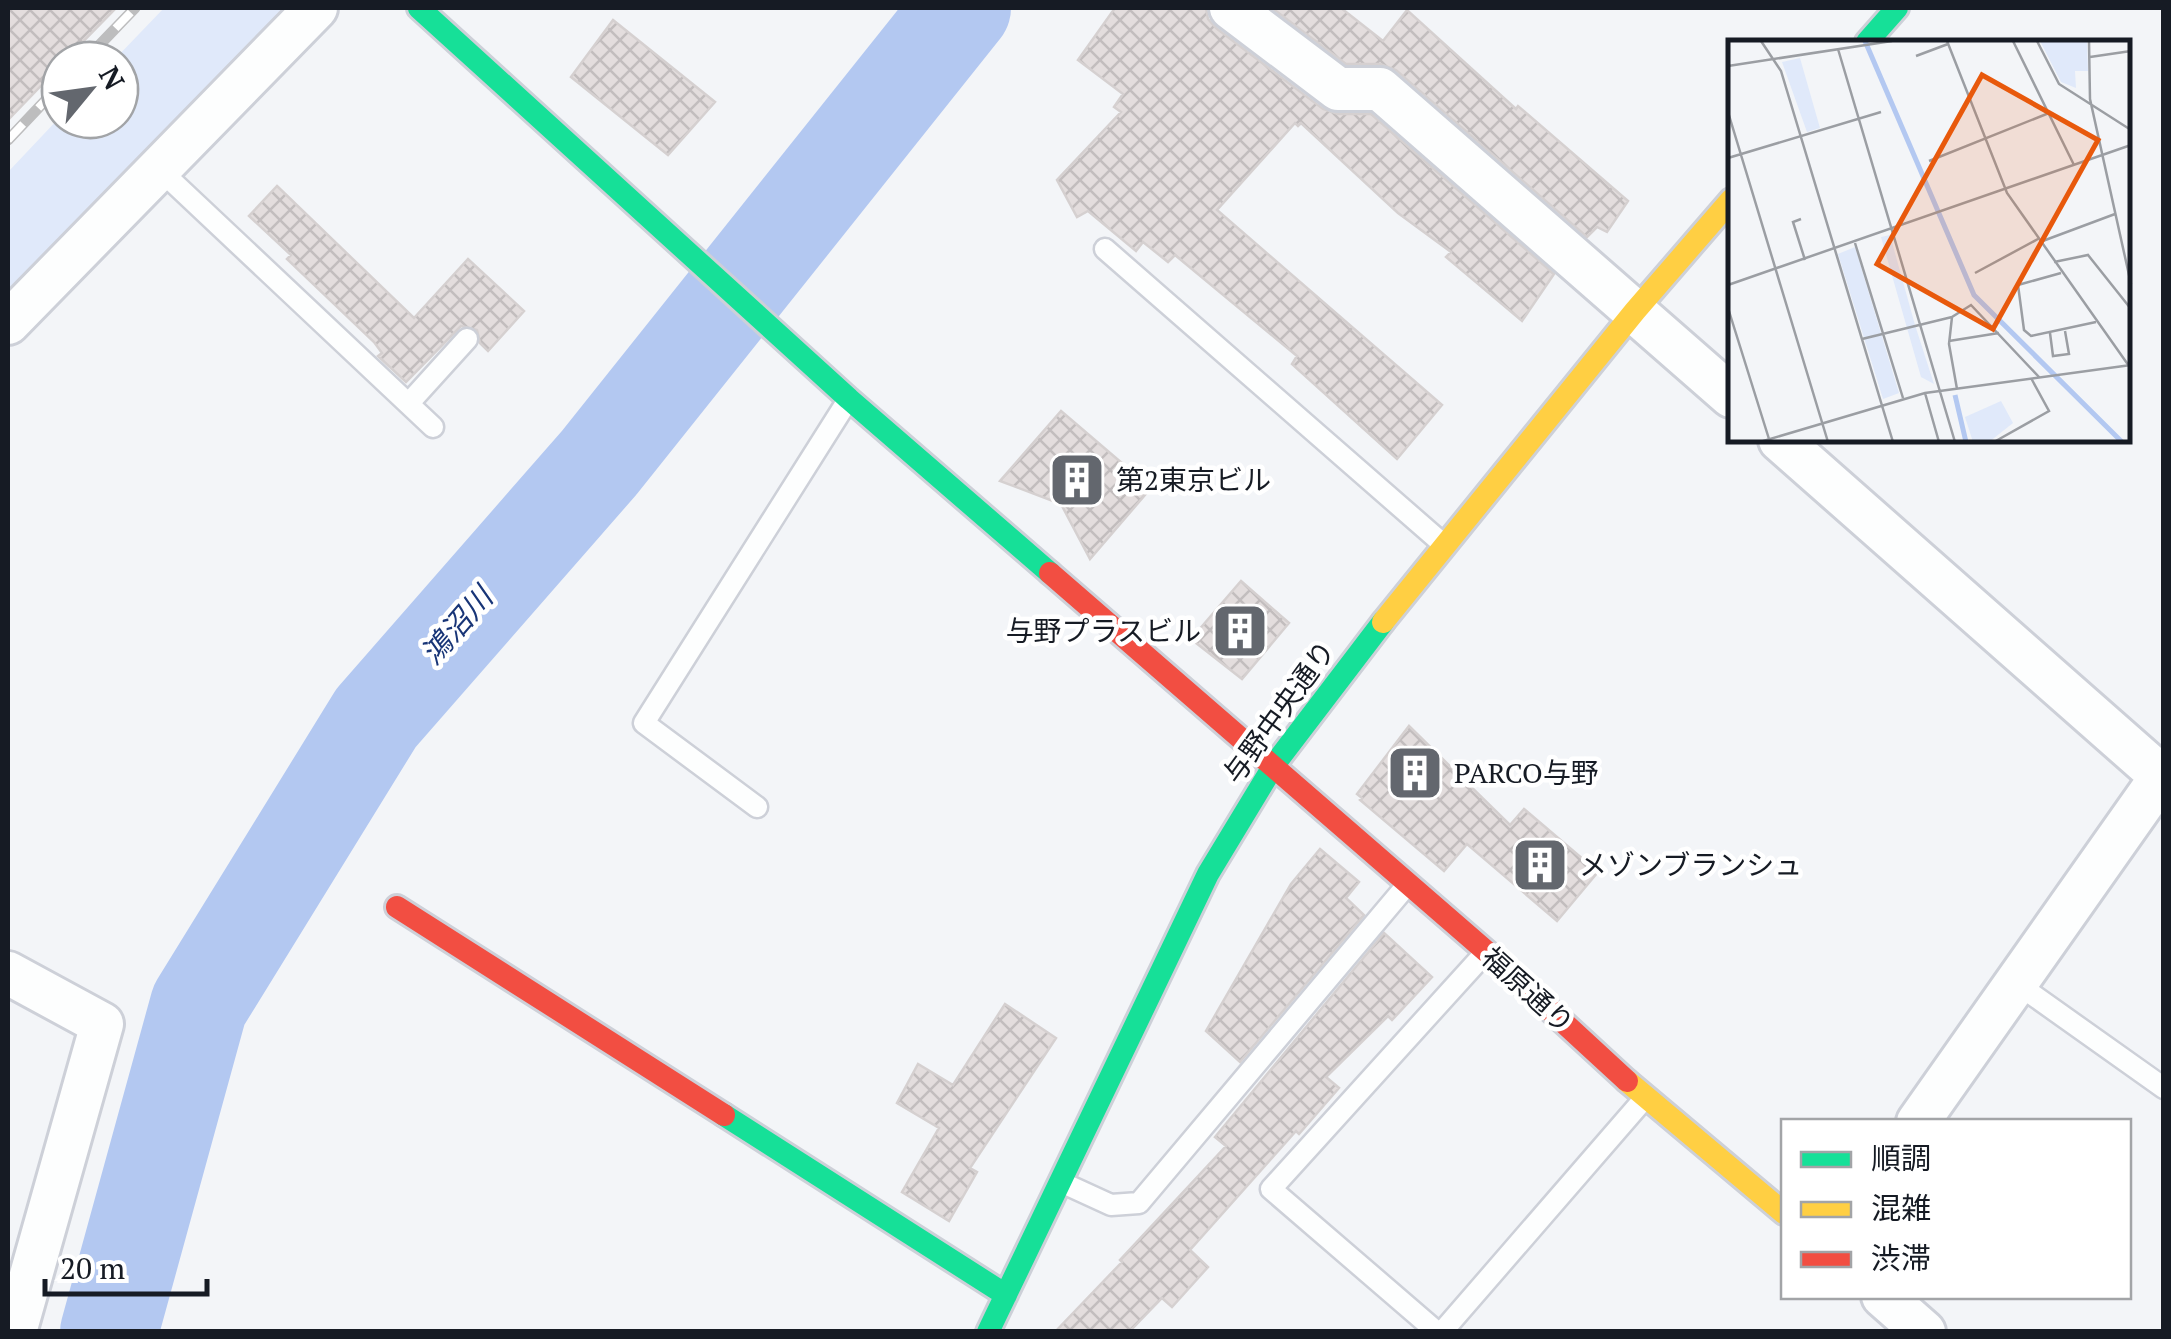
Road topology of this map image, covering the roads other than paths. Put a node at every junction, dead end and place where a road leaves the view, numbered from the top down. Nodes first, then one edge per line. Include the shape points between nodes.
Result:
1 (316, 8) edge
2 (420, 8) edge
3 (1231, 8) edge
4 (1897, 8) edge
5 (1869, 40) edge
6 (159, 169) junction
7 (1728, 203) edge
8 (1106, 249) dead end
9 (1635, 311) junction
10 (8, 323) edge
11 (467, 340) dead end
12 (1728, 393) edge
13 (849, 399) junction
14 (409, 402) junction
15 (434, 426) dead end
16 (1782, 442) edge
17 (1445, 545) junction
18 (1274, 766) junction
19 (2162, 774) edge
20 (757, 807) dead end
21 (1408, 884) junction
22 (397, 907) dead end
23 (1487, 952) junction
24 (8, 973) edge
25 (2016, 983) junction
26 (2164, 1088) edge
27 (1645, 1097) junction
28 (1920, 1119) edge
29 (1059, 1181) junction
30 (1781, 1210) edge
31 (1886, 1299) edge
32 (997, 1320) edge
33 (15, 1332) edge
34 (1440, 1332) edge
35 (1924, 1332) edge

1 - 6 street
2 - 13 street, 福原通り
3 - 9 street via 1338,88 1380,89
4 - 5 street
6 - 10 street
6 - 14 lane
7 - 9 street, 与野中央通り
8 - 17 lane
9 - 12 street
9 - 17 street, 与野中央通り
11 - 14 lane
13 - 18 street, 福原通り
13 - 20 lane via 644,723
14 - 15 lane
16 - 19 street
17 - 18 street, 与野中央通り
18 - 21 street, 福原通り
18 - 29 street, 与野中央通り via 1208,874
19 - 25 street
21 - 23 street, 福原通り
21 - 29 lane via 1138,1203 1111,1205
22 - 32 street
23 - 27 street, 福原通り
23 - 34 lane via 1271,1190
24 - 33 street via 102,1024
25 - 26 lane
25 - 28 street
27 - 30 street, 福原通り
27 - 34 lane
29 - 32 street, 与野中央通り
31 - 35 street

